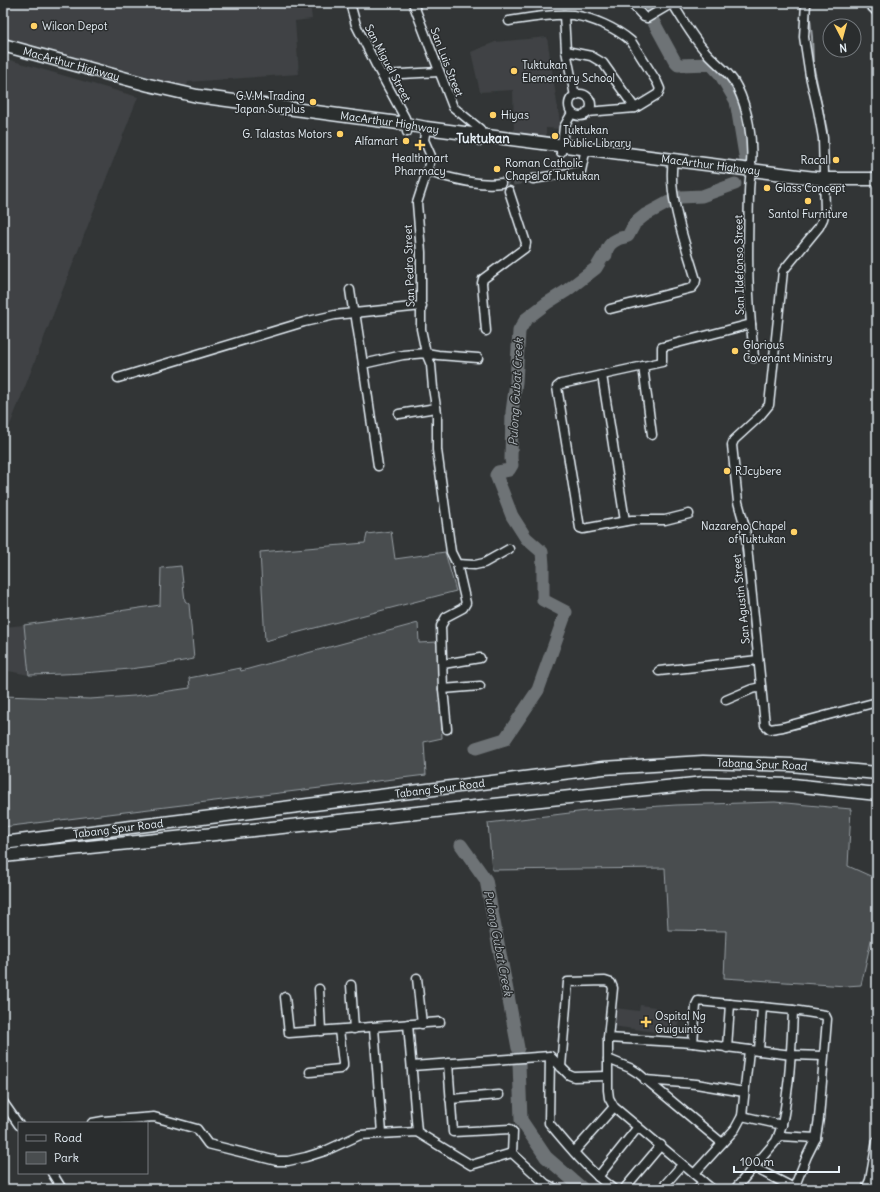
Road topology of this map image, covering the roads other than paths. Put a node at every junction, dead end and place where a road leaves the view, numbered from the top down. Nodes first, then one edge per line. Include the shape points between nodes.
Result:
1 (350, 3) edge
2 (413, 3) edge
3 (631, 3) edge
4 (806, 3) edge
5 (868, 3) edge
6 (877, 12) edge
7 (564, 15) junction
8 (509, 21) dead end
9 (3, 45) edge
10 (566, 51) junction
11 (3, 52) edge
12 (439, 72) junction
13 (382, 75) junction
14 (575, 96) junction
15 (634, 108) junction
16 (588, 112) junction
17 (572, 113) junction
18 (407, 128) junction
19 (425, 132) junction
20 (481, 138) junction
21 (562, 148) junction
22 (585, 151) junction
23 (673, 163) junction
24 (428, 172) junction
25 (750, 173) junction
26 (533, 179) tunnel mouth
27 (877, 179) edge
28 (501, 183) tunnel mouth
29 (824, 183) junction
30 (877, 186) edge
31 (509, 191) dead end
32 (350, 290) dead end
33 (422, 306) junction
34 (610, 309) dead end
35 (355, 312) junction
36 (751, 324) junction
37 (486, 331) dead end
38 (426, 353) junction
39 (478, 358) dead end
40 (754, 358) dead end
41 (364, 364) junction
42 (642, 366) junction
43 (602, 375) junction
44 (118, 378) dead end
45 (436, 408) junction
46 (399, 414) dead end
47 (652, 435) dead end
48 (378, 466) dead end
49 (688, 514) dead end
50 (625, 521) junction
51 (509, 549) dead end
52 (457, 564) junction
53 (480, 658) dead end
54 (758, 660) junction
55 (443, 664) junction
56 (659, 671) dead end
57 (480, 686) dead end
58 (761, 687) junction
59 (443, 689) junction
60 (726, 700) dead end
61 (877, 702) edge
62 (447, 729) dead end
63 (877, 772) edge
64 (877, 794) edge
65 (3, 843) edge
66 (3, 856) edge
67 (417, 978) dead end
68 (351, 985) dead end
69 (319, 989) dead end
70 (286, 997) dead end
71 (730, 1004) junction
72 (762, 1007) junction
73 (793, 1010) junction
74 (440, 1022) dead end
75 (408, 1024) junction
76 (422, 1024) junction
77 (374, 1028) junction
78 (354, 1029) junction
79 (339, 1030) junction
80 (321, 1031) junction
81 (608, 1038) junction
82 (693, 1043) junction
83 (728, 1048) junction
84 (749, 1050) junction
85 (759, 1051) junction
86 (792, 1055) junction
87 (550, 1056) junction
88 (824, 1056) junction
89 (608, 1059) junction
90 (448, 1063) junction
91 (412, 1066) junction
92 (561, 1067) junction
93 (310, 1072) dead end
94 (607, 1076) junction
95 (645, 1080) junction
96 (744, 1092) junction
97 (498, 1095) dead end
98 (450, 1099) junction
99 (3, 1102) edge
100 (614, 1107) junction
101 (742, 1116) junction
102 (96, 1122) edge
103 (18, 1124) edge
104 (782, 1126) junction
105 (638, 1127) junction
106 (417, 1132) junction
107 (382, 1133) junction
108 (779, 1136) junction
109 (816, 1138) junction
110 (877, 1140) edge
111 (722, 1143) junction
112 (661, 1145) junction
113 (574, 1152) junction
114 (512, 1153) junction
115 (682, 1165) junction
116 (753, 1167) junction
117 (53, 1174) edge
118 (694, 1174) junction
119 (598, 1177) junction
120 (703, 1182) junction
121 (62, 1189) edge
122 (556, 1189) edge
123 (613, 1189) edge
124 (624, 1189) edge
125 (661, 1189) edge
126 (697, 1189) edge
127 (712, 1189) edge
128 (735, 1189) edge
129 (866, 1189) edge

1 - 13 street, San Miguel Street via 356,25
2 - 12 street, San Luis Street
3 - 25 street, San Ildefonso Street via 644,17 651,16 669,5 674,6 705,52 725,69 744,102 752,149
4 - 29 street, San Agustin Street via 804,37 823,138
5 - 6 street
7 - 8 street
7 - 10 street
7 - 15 street via 574,15 602,23 631,41 660,89 658,94
9 - 18 highway, MacArthur Highway via 197,96
10 - 14 street
10 - 15 street via 591,56 603,63
11 - 18 highway, MacArthur Highway via 197,103
12 - 13 street
12 - 20 street, San Luis Street via 453,107 480,129
13 - 18 street, San Miguel Street via 401,108
14 - 16 street via 588,98
14 - 17 street via 569,102
15 - 16 street
16 - 17 street via 582,116
17 - 21 street via 564,127
18 - 19 highway, MacArthur Highway
19 - 20 highway, MacArthur Highway
19 - 24 street, San Pedro Street via 424,140 430,156
20 - 21 highway, MacArthur Highway
21 - 22 highway, MacArthur Highway
22 - 23 highway, MacArthur Highway
22 - 26 street via 581,171
23 - 25 highway, MacArthur Highway
23 - 34 street via 675,204 695,284 692,288
24 - 28 street via 479,184
24 - 33 street, San Pedro Street via 416,203 421,252
25 - 29 highway, MacArthur Highway
25 - 36 street, San Ildefonso Street via 748,236
27 - 29 highway, MacArthur Highway
29 - 30 highway, MacArthur Highway
29 - 54 street, San Agustin Street via 823,219 783,271 769,405 732,445 738,502 745,527
31 - 37 street via 526,243 525,248 483,278
32 - 35 street
33 - 35 street
33 - 38 street, San Pedro Street via 421,329
35 - 41 street
35 - 44 street via 304,322
36 - 40 street
36 - 42 street, San Ildefonso Street via 662,347 662,362
38 - 39 street
38 - 41 street via 403,354
38 - 45 street, San Pedro Street via 431,364
41 - 48 street
42 - 43 street, San Ildefonso Street
42 - 47 street
43 - 50 street
43 - 50 street, San Ildefonso Street via 560,384 557,387 580,528
45 - 46 street
45 - 52 street, San Pedro Street via 437,450 451,552
49 - 50 street, San Ildefonso Street via 665,520
51 - 52 street via 484,563
52 - 55 street, San Pedro Street via 466,602 464,608 446,617 441,626
53 - 55 street
54 - 56 street
54 - 58 street, San Agustin Street
55 - 59 street
57 - 59 street
58 - 60 street
58 - 61 street, San Agustin Street via 765,725 770,729
59 - 62 street
63 - 65 highway, Tabang Spur Road via 791,765 703,762 603,768
64 - 66 highway, Tabang Spur Road via 793,785 704,783
67 - 76 street
68 - 78 street
69 - 80 street
70 - 80 street via 289,1033
71 - 72 street
71 - 82 street via 698,1001
71 - 83 street
72 - 73 street
72 - 85 street
73 - 86 street
73 - 88 street via 825,1015 827,1019
74 - 76 street
75 - 76 street
75 - 77 street
75 - 91 street
77 - 78 street
77 - 107 street
78 - 79 street
79 - 80 street
79 - 93 street via 343,1066 340,1069
81 - 82 street
81 - 89 street
81 - 92 street via 613,988 611,983 568,982
82 - 83 street
83 - 84 street
84 - 85 street
84 - 96 street
85 - 86 street
86 - 88 street
86 - 104 street
87 - 90 street
87 - 92 street
87 - 113 street via 549,1123
88 - 109 street
89 - 94 street
89 - 95 street via 630,1068
90 - 91 street
90 - 98 street
91 - 106 street
92 - 94 street via 574,1077
94 - 100 street via 609,1098
95 - 96 street via 696,1084
95 - 111 street
96 - 101 street
97 - 98 street
98 - 114 street via 453,1132 510,1129 513,1132
99 - 103 street
100 - 105 street
100 - 113 street
101 - 104 street
101 - 111 street via 735,1129
102 - 107 street via 154,1117 197,1129 208,1144 288,1162 325,1151 360,1135
104 - 108 street
105 - 112 street
105 - 119 street
106 - 107 street
106 - 114 street via 471,1165
108 - 109 street
108 - 116 street
109 - 116 street via 794,1188
110 - 129 street
111 - 118 street
112 - 115 street
112 - 124 street
113 - 119 street
114 - 122 street via 546,1184
115 - 118 street
115 - 125 street
116 - 128 street
117 - 121 street
118 - 120 street
119 - 123 street
120 - 126 street
120 - 127 street

